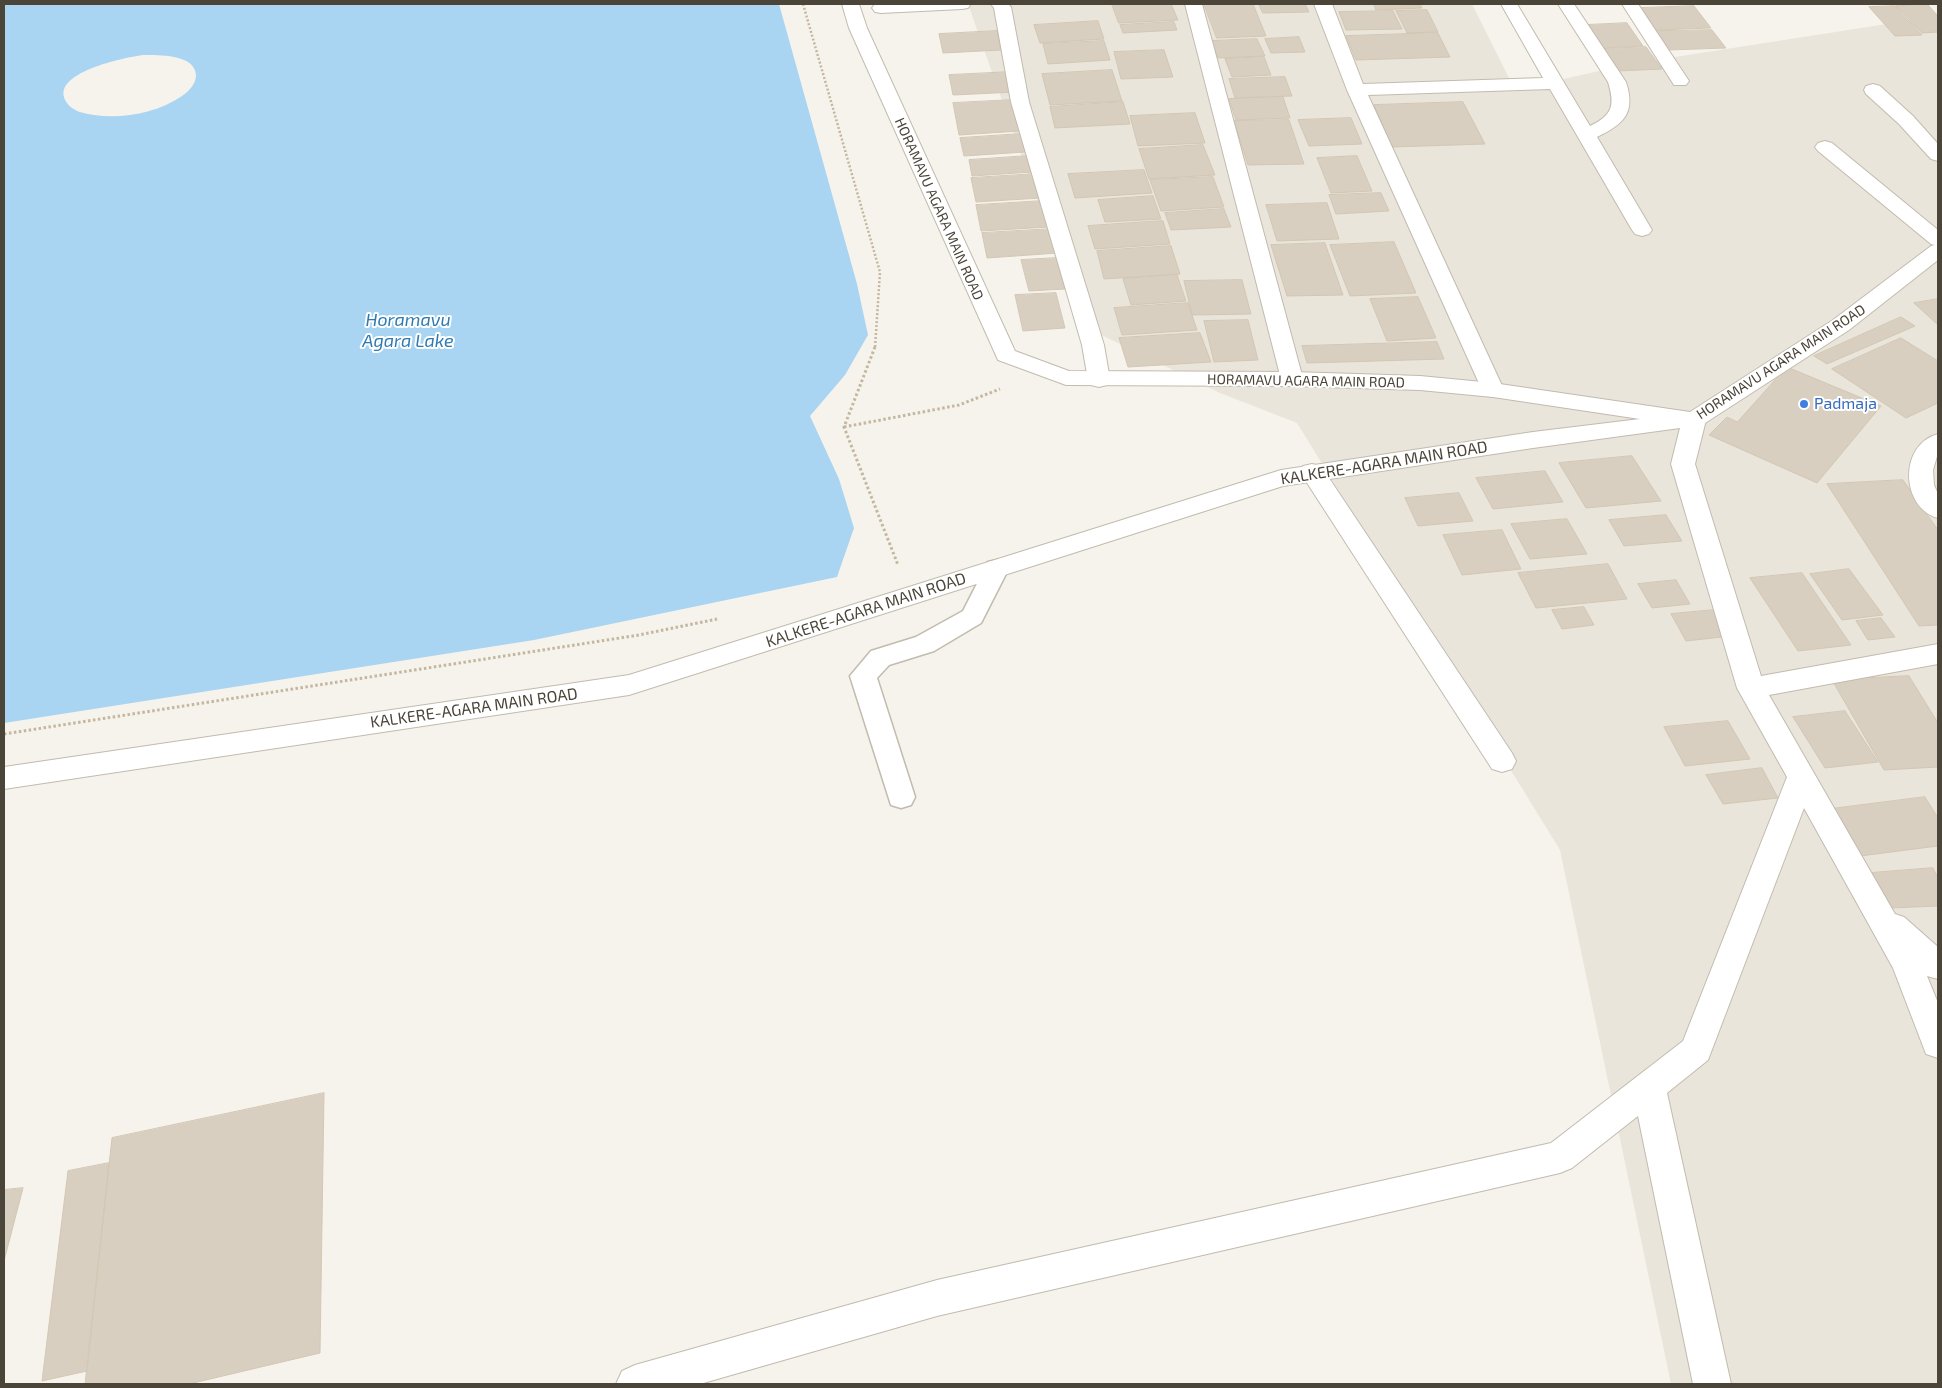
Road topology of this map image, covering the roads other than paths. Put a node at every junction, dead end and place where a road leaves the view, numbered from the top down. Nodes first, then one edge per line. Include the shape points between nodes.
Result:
1 (850, 4) edge
2 (962, 4) edge
3 (999, 4) edge
4 (1193, 4) edge
5 (1322, 4) edge
6 (1509, 4) edge
7 (1566, 4) edge
8 (1630, 4) edge
9 (881, 8) dead end
10 (1680, 81) dead end
11 (1556, 83) junction
12 (1356, 90) junction
13 (1873, 90) dead end
14 (1587, 135) junction
15 (1825, 147) dead end
16 (1938, 155) edge
17 (1642, 230) dead end
18 (1938, 240) edge
19 (1938, 250) edge
20 (1292, 379) junction
21 (1099, 380) junction
22 (1493, 390) junction
23 (1694, 420) junction
24 (1938, 442) edge
25 (1312, 472) junction
26 (1938, 510) edge
27 (997, 568) junction
28 (1938, 654) edge
29 (1751, 688) junction
30 (1502, 761) dead end
31 (1801, 776) junction
32 (4, 778) edge
33 (901, 797) dead end
34 (1878, 913) junction
35 (1938, 966) edge
36 (1938, 1044) edge
37 (1649, 1087) junction
38 (657, 1381) edge
39 (1712, 1384) edge

1 - 21 street, HORAMAVU AGARA MAIN ROAD via 1006,355 1066,378
2 - 9 street
3 - 21 street via 1020,102 1093,345
4 - 20 street
5 - 12 street
6 - 11 street
7 - 14 street via 1617,82 1621,95 1621,109 1609,124
8 - 10 street
11 - 12 street
11 - 14 street
12 - 22 street
13 - 16 street
14 - 17 street
15 - 18 street
19 - 23 street, HORAMAVU AGARA MAIN ROAD via 1841,325
20 - 21 street, HORAMAVU AGARA MAIN ROAD
20 - 22 street, HORAMAVU AGARA MAIN ROAD via 1420,383
22 - 23 street, HORAMAVU AGARA MAIN ROAD
23 - 25 street, KALKERE-AGARA MAIN ROAD
23 - 29 street via 1683,464
24 - 26 street via 1925,452 1921,470 1923,490
25 - 27 street, KALKERE-AGARA MAIN ROAD via 1281,478
25 - 30 street
27 - 32 street, KALKERE-AGARA MAIN ROAD via 629,685
27 - 33 lane via 972,617 925,644 880,658 863,676
28 - 29 street
29 - 31 street
31 - 34 street
31 - 37 street via 1696,1050
34 - 35 street
34 - 36 street via 1907,964
37 - 38 street via 1560,1157 937,1298
37 - 39 street

